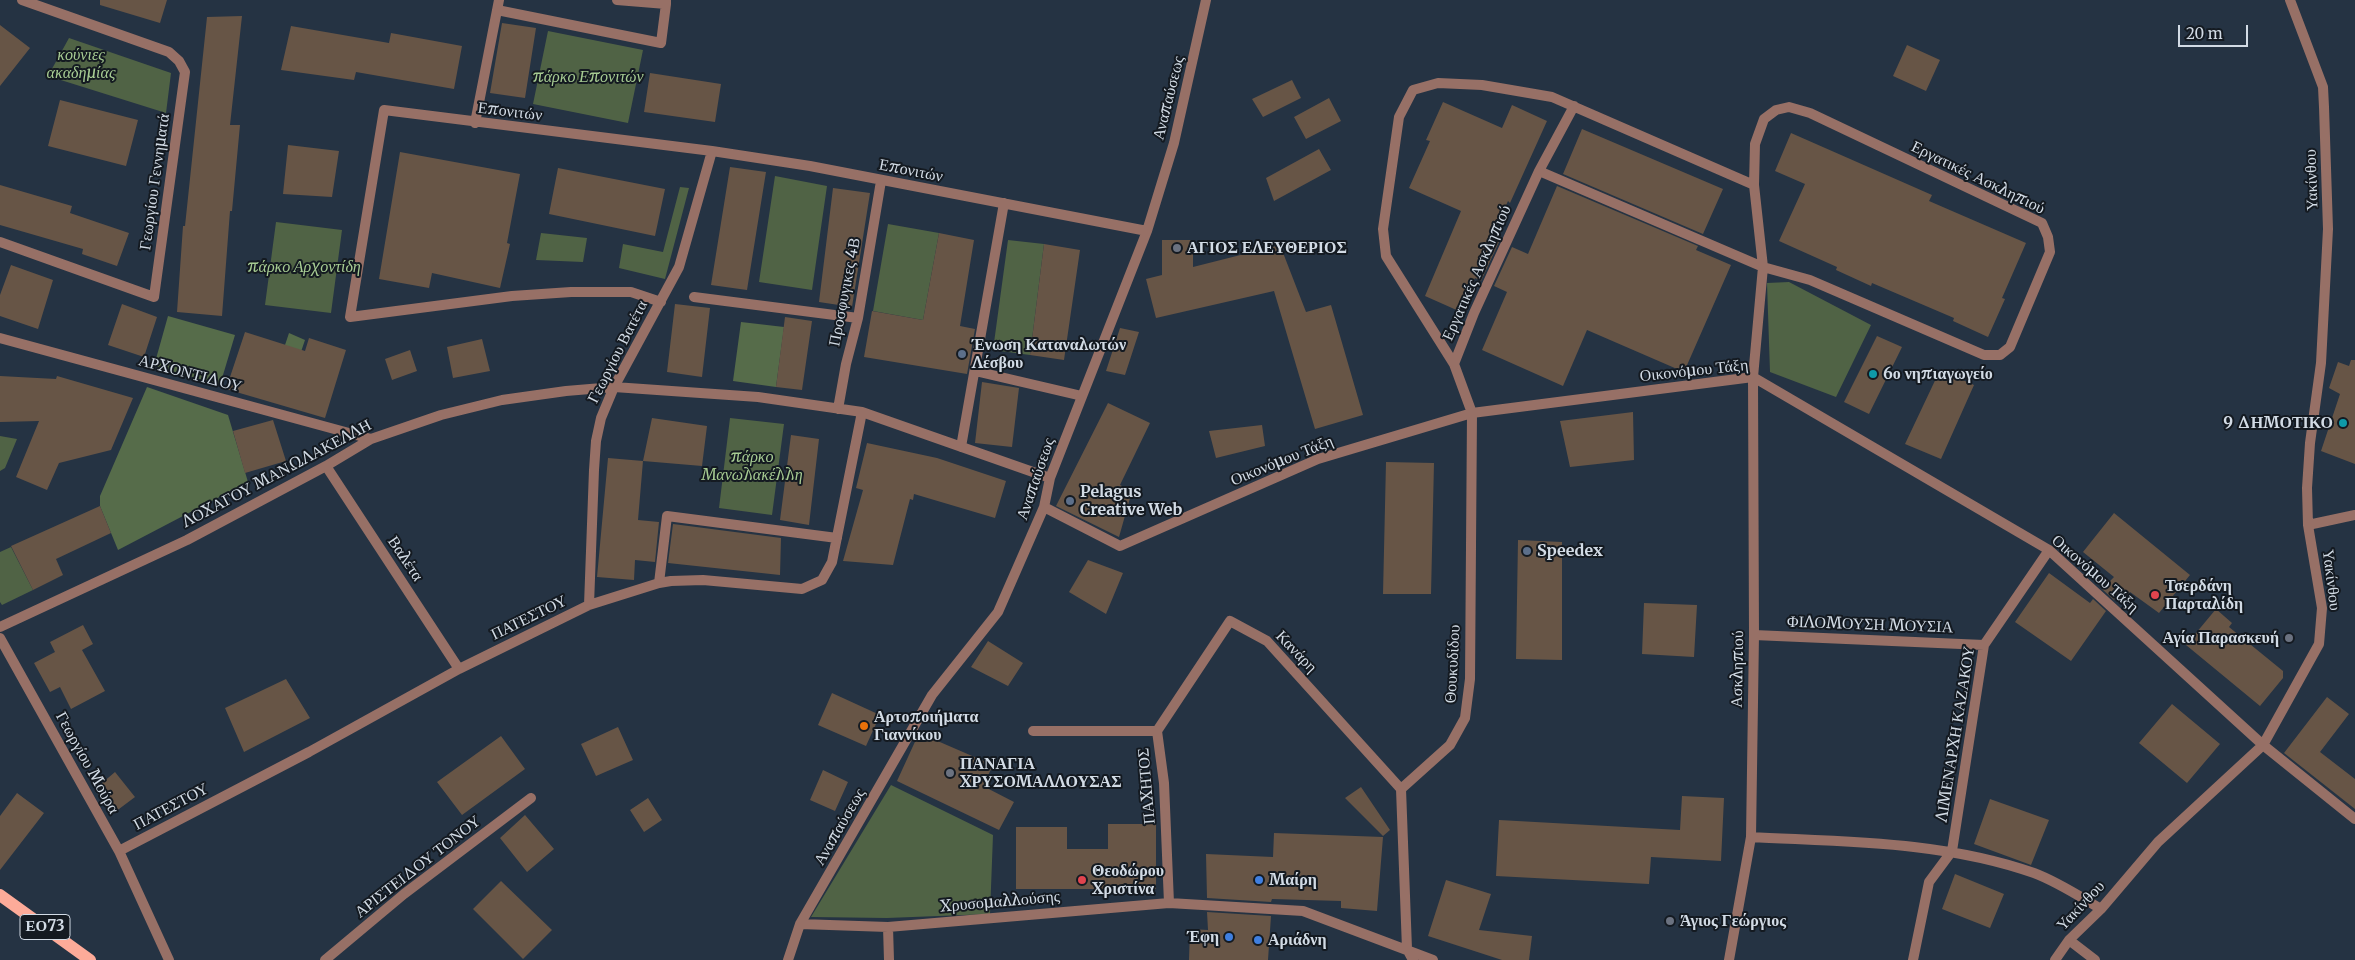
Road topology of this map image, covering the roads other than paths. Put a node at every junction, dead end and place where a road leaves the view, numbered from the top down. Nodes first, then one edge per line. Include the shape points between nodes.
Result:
1 (22, 0) edge
2 (617, 0) edge
3 (1206, 0) edge
4 (2290, 0) edge
5 (666, 2) edge
6 (498, 5) edge
7 (1574, 106) junction
8 (475, 123) junction
9 (712, 151) junction
10 (1539, 171) junction
11 (881, 181) junction
12 (1754, 185) junction
13 (1004, 203) junction
14 (1147, 231) junction
15 (0, 242) edge
16 (1763, 267) junction
17 (694, 296) dead end
18 (661, 302) junction
19 (858, 318) junction
20 (0, 338) edge
21 (1454, 364) junction
22 (975, 371) junction
23 (1753, 377) junction
24 (614, 388) junction
25 (1082, 396) junction
26 (838, 409) junction
27 (862, 412) junction
28 (1472, 413) junction
29 (371, 439) junction
30 (961, 447) junction
31 (326, 466) junction
32 (1050, 478) junction
33 (1044, 507) junction
34 (2355, 515) edge
35 (2308, 525) junction
36 (837, 538) junction
37 (2049, 550) junction
38 (659, 583) junction
39 (589, 606) junction
40 (0, 627) edge
41 (1754, 635) junction
42 (0, 638) edge
43 (1984, 645) junction
44 (459, 669) junction
45 (1033, 731) dead end
46 (1157, 732) junction
47 (2263, 744) junction
48 (1401, 789) junction
49 (530, 798) dead end
50 (2355, 819) edge
51 (1751, 837) junction
52 (119, 851) junction
53 (1952, 851) junction
54 (0, 895) edge
55 (1169, 902) junction
56 (2101, 909) junction
57 (800, 924) junction
58 (888, 927) junction
59 (2070, 940) junction
60 (1408, 949) junction
61 (90, 960) edge
62 (169, 960) edge
63 (325, 960) edge
64 (788, 960) edge
65 (889, 960) edge
66 (1413, 960) edge
67 (1432, 960) edge
68 (1730, 960) edge
69 (1913, 960) edge
70 (2055, 960) edge
71 (2095, 960) edge

1 - 15 street, Γεωργίου Γεννηματά via 169,52 185,72 154,296
2 - 5 street
3 - 14 street, Αναπαύσεως via 1174,143
4 - 35 street, Υακίνθου via 2322,87 2324,107 2328,229 2321,363 2310,443
5 - 6 street via 662,43
6 - 8 street
7 - 10 street
7 - 12 street, Εργατικές Ασκληπιού
7 - 21 street, Εργατικές Ασκληπιού via 1544,96 1482,85 1438,83 1413,90 1399,117 1383,229 1386,256
8 - 9 street, Επονιτών
8 - 18 street, Επονιτών via 384,110 350,317 512,296 571,292 631,292
9 - 11 street, Επονιτών
9 - 18 street, Γεωργίου Βατέτα via 679,267
10 - 16 street, Εργατικές Ασκληπιού
10 - 21 street, Εργατικές Ασκληπιού
11 - 13 street, Επονιτών
11 - 19 street, Προσφυγικες 4Β
12 - 16 street, Εργατικές Ασκληπιού
12 - 16 street, Εργατικές Ασκληπιού via 1754,144 1759,128 1764,118 1789,107 1810,113 2042,223 2050,252 2010,347 2000,355 1984,355 1810,280
13 - 14 street, Επονιτών
13 - 22 street
14 - 25 street, Αναπαύσεως
16 - 23 street, Εργατικές Ασκληπιού
17 - 19 street
18 - 24 street, Γεωργίου Βατέτα
19 - 26 street, Προσφυγικες 4Β
20 - 29 street, ΑΡΧΟΝΤΙΔΟΥ
21 - 28 street
22 - 25 street
22 - 30 street
23 - 28 street, Οικονόμου Τάξη
23 - 37 street, Οικονόμου Τάξη
23 - 41 street, Ασκληπιού
24 - 26 street, ΛΟΧΑΓΟΥ ΜΑΝΩΛΑΚΕΛΛΗ via 758,397
24 - 29 street, ΛΟΧΑΓΟΥ ΜΑΝΩΛΑΚΕΛΛΗ via 566,390 502,400 441,415
24 - 39 street, Γεωργίου Βατέτα via 601,418 596,441
25 - 32 street, Αναπαύσεως
26 - 27 street, ΛΟΧΑΓΟΥ ΜΑΝΩΛΑΚΕΛΛΗ
27 - 30 street, ΛΟΧΑΓΟΥ ΜΑΝΩΛΑΚΕΛΛΗ
27 - 36 street, ΠΑΤΕΣΤΟΥ
28 - 33 street, Οικονόμου Τάξη via 1318,459 1120,546
28 - 48 street, Θουκυδίδου via 1470,679 1465,718 1450,745
29 - 31 street, ΛΟΧΑΓΟΥ ΜΑΝΩΛΑΚΕΛΛΗ
30 - 32 street, ΛΟΧΑΓΟΥ ΜΑΝΩΛΑΚΕΛΛΗ
31 - 40 street, ΛΟΧΑΓΟΥ ΜΑΝΩΛΑΚΕΛΛΗ via 186,540
31 - 44 street, Βαλέτα
32 - 33 street, Αναπαύσεως
33 - 57 street, Αναπαύσεως via 998,612 932,695
34 - 35 street
35 - 47 street, Υακίνθου via 2322,608 2319,644
36 - 38 street, ΠΑΤΕΣΤΟΥ via 832,562 822,580 802,589 703,580
36 - 38 street via 668,516
37 - 43 street, ΛΙΜΕΝΑΡΧΗ ΚΑΖΑΚΟΥ
37 - 47 street, Οικονόμου Τάξη
38 - 39 street, ΠΑΤΕΣΤΟΥ
39 - 44 street, ΠΑΤΕΣΤΟΥ
41 - 43 street, ΦΙΛΟΜΟΥΣΗ ΜΟΥΣΙΑ
41 - 51 street, Ασκληπιού
42 - 52 street, Γεωργίου Μούρα
43 - 53 street, ΛΙΜΕΝΑΡΧΗ ΚΑΖΑΚΟΥ
44 - 52 street, ΠΑΤΕΣΤΟΥ
45 - 46 street, ΠΑΧΗΤΟΣ
46 - 48 street, Κανάρη via 1230,621 1267,641
46 - 55 street, ΠΑΧΗΤΟΣ via 1164,783
47 - 50 street, Οικονόμου Τάξη
47 - 56 street, Υακίνθου via 2158,842
48 - 60 street
49 - 63 street, ΑΡΙΣΤΕΙΔΟΥ ΤΟΝΟΥ via 404,894
51 - 53 street
51 - 68 street, Ασκληπιού
52 - 62 street, Γεωργίου Μούρα
53 - 56 street via 2034,873
53 - 69 street via 1929,882
54 - 61 main road, ΕΟ73
55 - 58 street, Χρυσομαλλούσης
55 - 60 street, Χρυσομαλλούσης via 1303,911
56 - 59 street, Υακίνθου
57 - 58 street, Χρυσομαλλούσης
57 - 64 street, Αναπαύσεως
58 - 65 street
59 - 70 street, Υακίνθου
59 - 71 street
60 - 66 street
60 - 67 street, Χρυσομαλλούσης

